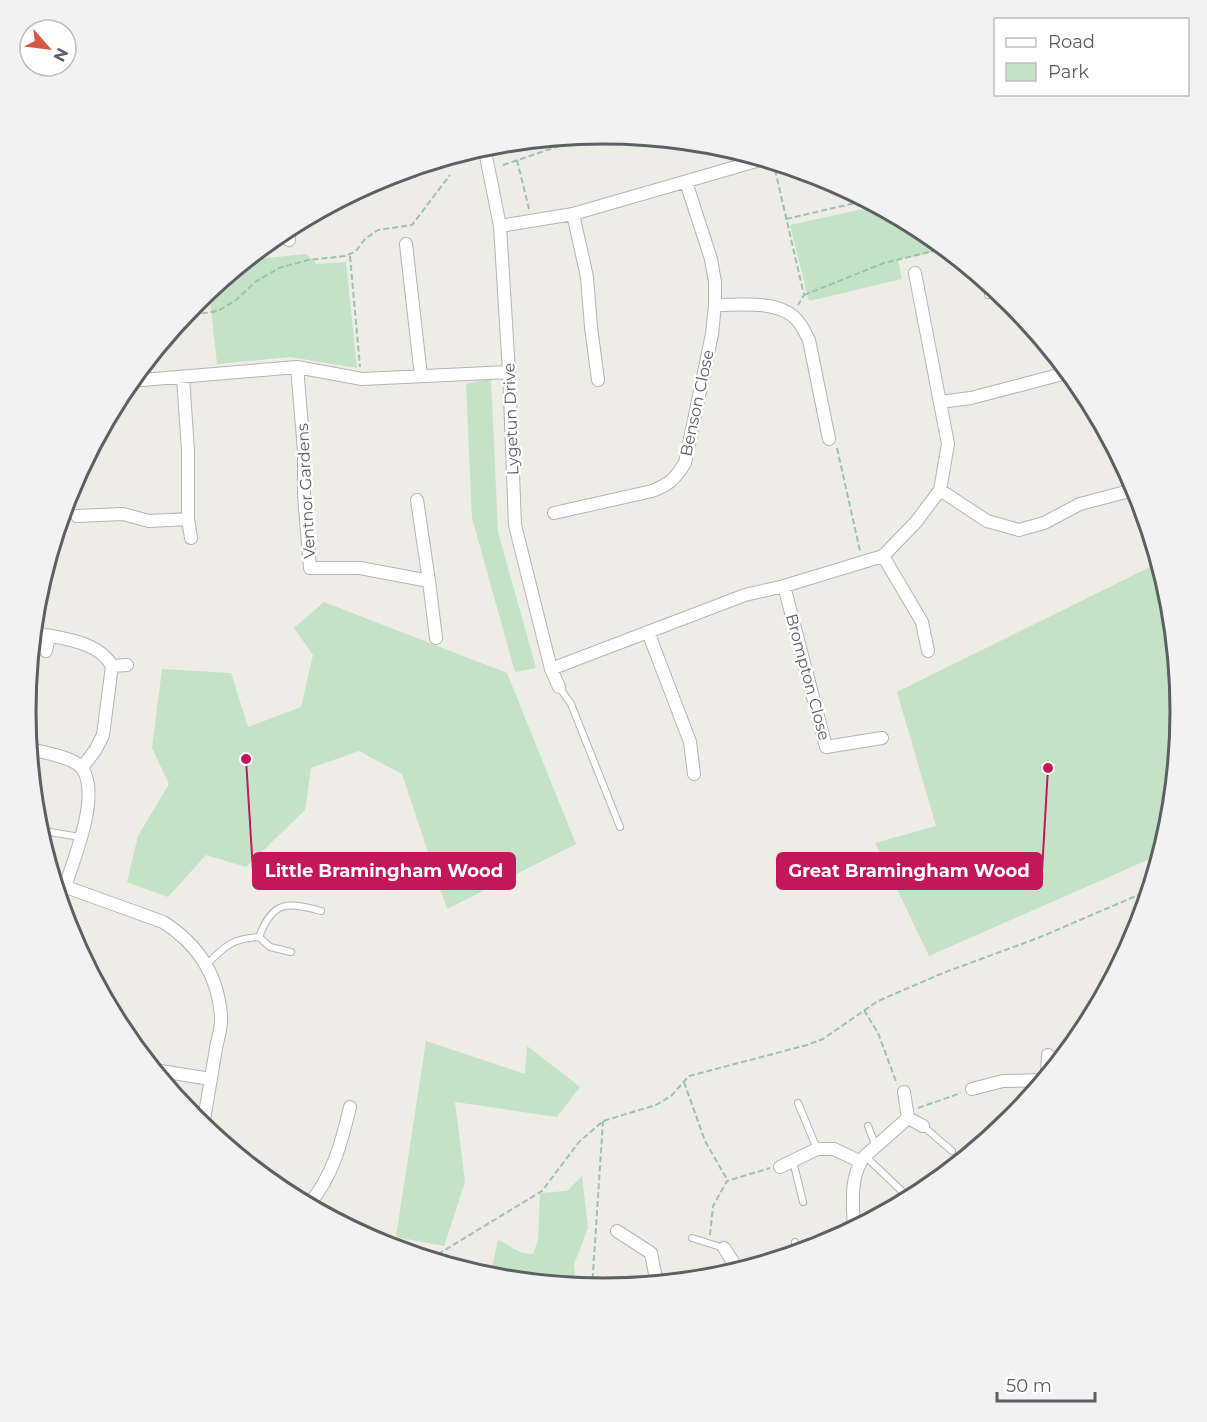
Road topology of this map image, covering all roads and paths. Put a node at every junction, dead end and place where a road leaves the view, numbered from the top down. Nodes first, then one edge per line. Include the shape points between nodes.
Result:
1 (561, 145) edge
2 (486, 156) edge
3 (517, 160) junction
4 (754, 164) edge
5 (503, 165) dead end
6 (770, 169) edge
7 (450, 176) dead end
8 (686, 182) junction
9 (855, 203) edge
10 (573, 214) junction
11 (786, 219) junction
12 (532, 220) junction
13 (500, 226) junction
14 (406, 244) dead end
15 (935, 251) edge
16 (350, 255) junction
17 (915, 273) dead end
18 (804, 295) junction
19 (715, 305) junction
20 (198, 314) edge
21 (793, 316) junction
22 (297, 367) junction
23 (509, 372) junction
24 (1060, 375) edge
25 (421, 376) junction
26 (183, 377) junction
27 (362, 379) junction
28 (143, 380) edge
29 (598, 380) dead end
30 (940, 402) junction
31 (830, 439) joint
32 (940, 490) junction
33 (1127, 492) edge
34 (417, 500) dead end
35 (554, 513) dead end
36 (77, 516) dead end
37 (188, 519) junction
38 (191, 538) dead end
39 (883, 556) junction
40 (862, 562) junction
41 (429, 581) junction
42 (784, 586) junction
43 (648, 632) junction
44 (436, 638) dead end
45 (46, 651) dead end
46 (928, 651) dead end
47 (127, 665) dead end
48 (112, 666) junction
49 (550, 669) junction
50 (559, 687) joint
51 (882, 738) dead end
52 (37, 751) edge
53 (82, 768) junction
54 (694, 774) dead end
55 (620, 827) dead end
56 (49, 832) edge
57 (80, 837) junction
58 (62, 880) edge
59 (64, 886) edge
60 (1141, 894) edge
61 (321, 911) dead end
62 (259, 937) junction
63 (291, 952) dead end
64 (207, 964) junction
65 (864, 1010) junction
66 (1048, 1055) dead end
67 (1047, 1064) edge
68 (166, 1072) edge
69 (211, 1079) junction
70 (1035, 1080) edge
71 (684, 1082) junction
72 (972, 1089) joint
73 (904, 1092) joint
74 (798, 1103) dead end
75 (350, 1107) dead end
76 (204, 1114) edge
77 (908, 1115) junction
78 (603, 1121) junction
79 (868, 1126) dead end
80 (923, 1126) joint
81 (876, 1148) junction
82 (817, 1149) junction
83 (951, 1151) dead end
84 (863, 1159) junction
85 (793, 1161) junction
86 (780, 1167) joint
87 (728, 1181) junction
88 (903, 1193) edge
89 (314, 1199) edge
90 (803, 1202) dead end
91 (854, 1220) edge
92 (617, 1231) dead end
93 (692, 1238) dead end
94 (709, 1244) junction
95 (724, 1248) joint
96 (439, 1254) edge
97 (734, 1263) edge
98 (655, 1276) edge
99 (593, 1278) edge

1 - 3 path
2 - 13 street, Lygetun Drive
3 - 5 path
3 - 12 path
4 - 8 street
6 - 11 path
7 - 16 path via 412,225 378,230
8 - 10 street
8 - 19 street, Benson Close via 711,259
9 - 11 path
10 - 12 street
10 - 29 street via 587,277
11 - 18 path
12 - 13 street
13 - 23 street, Lygetun Drive
14 - 25 street
15 - 18 path via 884,263
16 - 20 path via 279,268 218,311
16 - 27 path
17 - 30 street
18 - 21 path
19 - 21 street via 759,305
19 - 35 street, Benson Close via 685,462 677,475 667,485 652,491
21 - 31 street via 809,340
22 - 26 street
22 - 27 street
22 - 41 street, Ventnor Gardens via 310,568 360,568
23 - 25 street
23 - 49 street, Lygetun Drive via 515,525
24 - 30 street
25 - 27 street
26 - 28 street
26 - 37 street
30 - 32 street via 948,444
31 - 40 path via 838,449
32 - 33 street via 987,520 1018,530 1044,523 1080,504
32 - 39 street
34 - 41 street
36 - 37 street via 123,514 149,521
37 - 38 street
39 - 40 street
39 - 46 street via 922,622
40 - 42 street
41 - 44 street
42 - 43 street via 745,595
42 - 51 street, Brompton Close via 826,747
43 - 49 street
43 - 54 street via 690,742
45 - 48 street via 45,635 77,641 108,659
47 - 48 street
48 - 53 street via 103,735
49 - 50 street, Lygetun Drive
50 - 55 lane via 571,704
52 - 53 street via 68,759
53 - 57 street via 89,788 88,811
56 - 57 lane
57 - 58 street
59 - 64 street via 163,922 179,932
60 - 65 path via 878,1000
61 - 62 lane via 284,904 272,911
62 - 63 lane via 270,947
62 - 64 lane via 242,937 225,946
64 - 69 street via 221,1018
65 - 71 path via 823,1039 689,1077
65 - 73 path
66 - 67 street
68 - 69 street
69 - 76 street
70 - 72 street via 1003,1081
71 - 78 path via 656,1106
71 - 87 path via 705,1141
72 - 77 path
73 - 77 street
74 - 82 lane
75 - 89 street via 328,1175
77 - 80 street
77 - 81 street
78 - 96 path via 579,1142 542,1191
78 - 99 path
79 - 81 lane
80 - 83 lane
81 - 84 street
82 - 84 street via 834,1149
82 - 85 street
84 - 88 lane
84 - 91 street via 856,1174
85 - 86 street
85 - 90 lane
86 - 87 path
87 - 94 path via 713,1206
92 - 98 street via 651,1252
93 - 94 lane
94 - 95 lane
95 - 97 street

